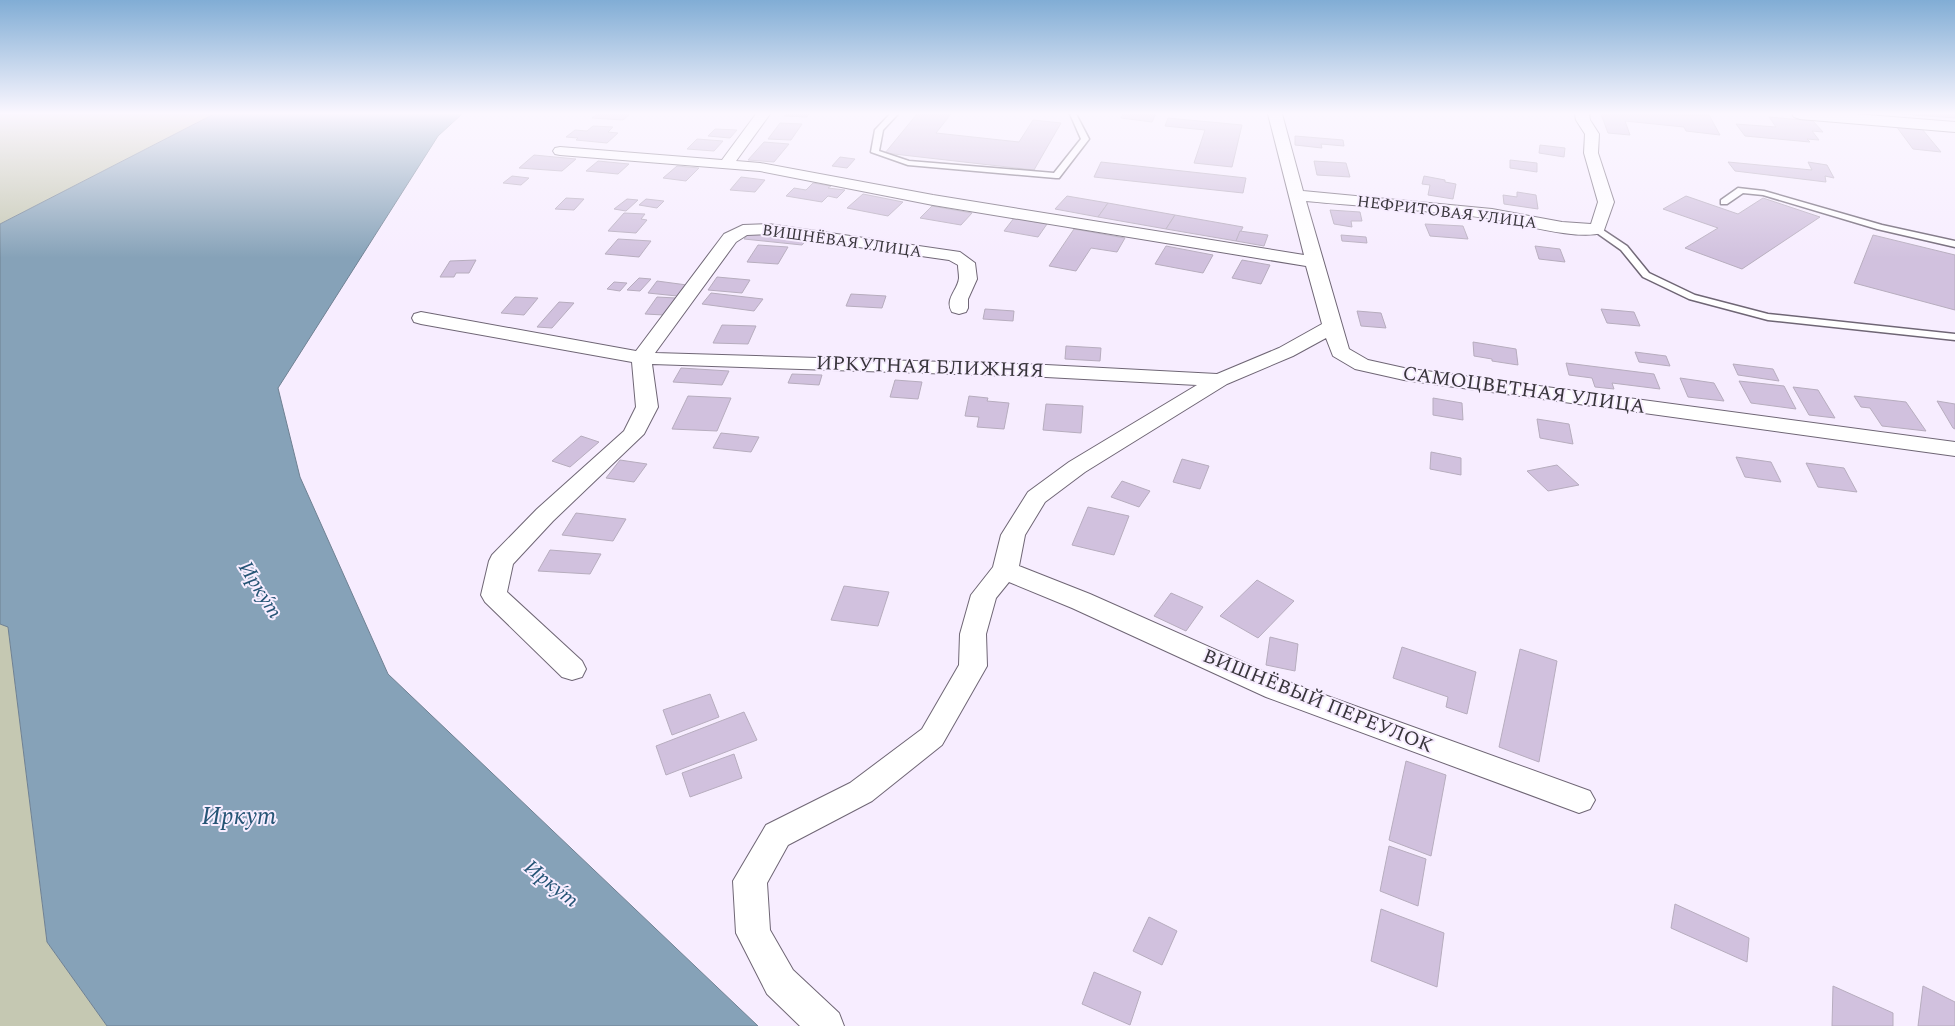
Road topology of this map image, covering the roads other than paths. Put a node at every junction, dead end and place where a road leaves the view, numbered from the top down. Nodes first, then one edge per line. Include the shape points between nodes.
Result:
1 (700, 162) edge
2 (905, 162) edge
3 (1067, 162) edge
4 (1287, 162) edge
5 (1594, 162) edge
6 (727, 164) joint
7 (1296, 195) junction
8 (1724, 202) dead end
9 (1598, 229) junction
10 (1955, 244) edge
11 (1314, 262) junction
12 (960, 308) dead end
13 (421, 318) dead end
14 (1333, 326) junction
15 (1955, 337) edge
16 (641, 358) junction
17 (1220, 380) junction
18 (1955, 449) edge
19 (1005, 570) junction
20 (572, 669) dead end
21 (1579, 800) dead end
22 (826, 1026) edge

1 - 6 street
2 - 3 lane via 1056,176
4 - 7 street, САМОЦВЕТНАЯ УЛИЦА
5 - 9 street via 1606,202
6 - 11 street
7 - 9 street, НЕФРИТОВАЯ УЛИЦА via 1492,214 1562,227
7 - 11 street, САМОЦВЕТНАЯ УЛИЦА
8 - 10 lane via 1741,190 1764,193 1880,227
9 - 15 lane via 1624,248 1646,275 1692,298 1768,317
11 - 14 street, САМОЦВЕТНАЯ УЛИЦА
12 - 16 street, ВИШНЁВАЯ УЛИЦА via 959,300 968,279 966,263 954,256 768,229 743,230 730,238
13 - 16 street, ИРКУТНАЯ БЛИЖНЯЯ
14 - 17 street via 1286,352
14 - 18 street, САМОЦВЕТНАЯ УЛИЦА via 1340,352 1362,365 1404,374
16 - 17 street, ИРКУТНАЯ БЛИЖНЯЯ
16 - 20 street via 647,407 633,434 545,515 501,562 494,595
17 - 19 street via 1077,467 1036,497 1013,536
19 - 21 street, ВИШНЁВЫЙ ПЕРЕУЛОК via 1276,689
19 - 22 street via 984,595 973,634 972,666 932,737 862,792 777,835 750,881 753,933 780,982

